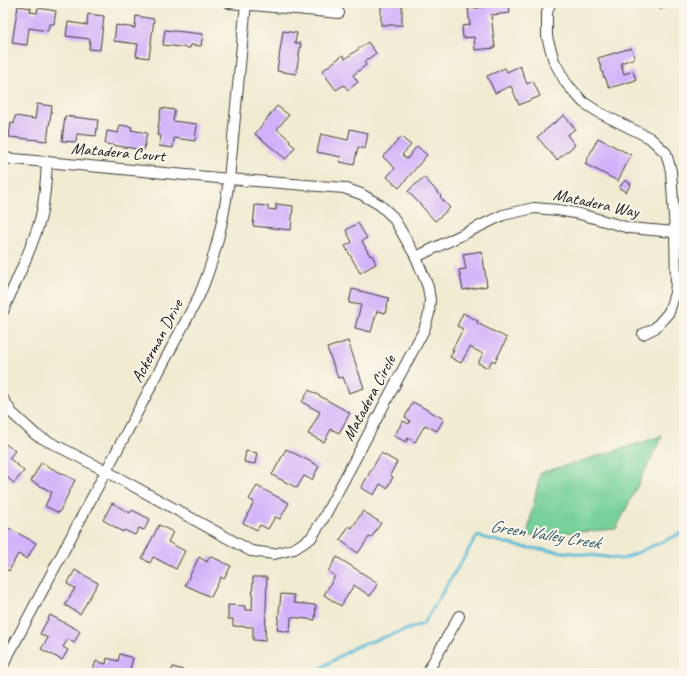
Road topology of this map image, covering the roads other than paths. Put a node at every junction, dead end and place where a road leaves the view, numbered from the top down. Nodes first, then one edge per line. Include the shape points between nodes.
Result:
1 (229, 3) edge
2 (550, 3) edge
3 (246, 4) edge
4 (339, 13) dead end
5 (3, 158) edge
6 (47, 162) junction
7 (229, 179) junction
8 (679, 231) edge
9 (416, 257) junction
10 (3, 311) edge
11 (643, 334) dead end
12 (3, 398) edge
13 (106, 471) junction
14 (459, 616) dead end
15 (3, 665) edge
16 (427, 673) edge

1 - 3 street
2 - 8 street via 547,13 547,37 554,61 566,83 583,102 650,138 666,153
3 - 4 street
3 - 7 street, Ackerman Drive
5 - 6 street, Matadera Court
6 - 7 street, Matadera Court
6 - 10 street via 40,219
7 - 9 street, Matadera Circle via 344,188 361,194 380,205 393,217
7 - 13 street, Ackerman Drive via 220,235 199,296
8 - 9 street, Matadera Way via 629,228 580,214 534,208 503,215
8 - 11 street via 673,303 669,312 655,328
9 - 13 street, Matadera Circle via 428,287 430,300 424,330 311,538 294,549 274,554 251,551
12 - 13 street, Matadera Circle via 12,413 36,435
13 - 15 street, Ackerman Drive
14 - 16 street

